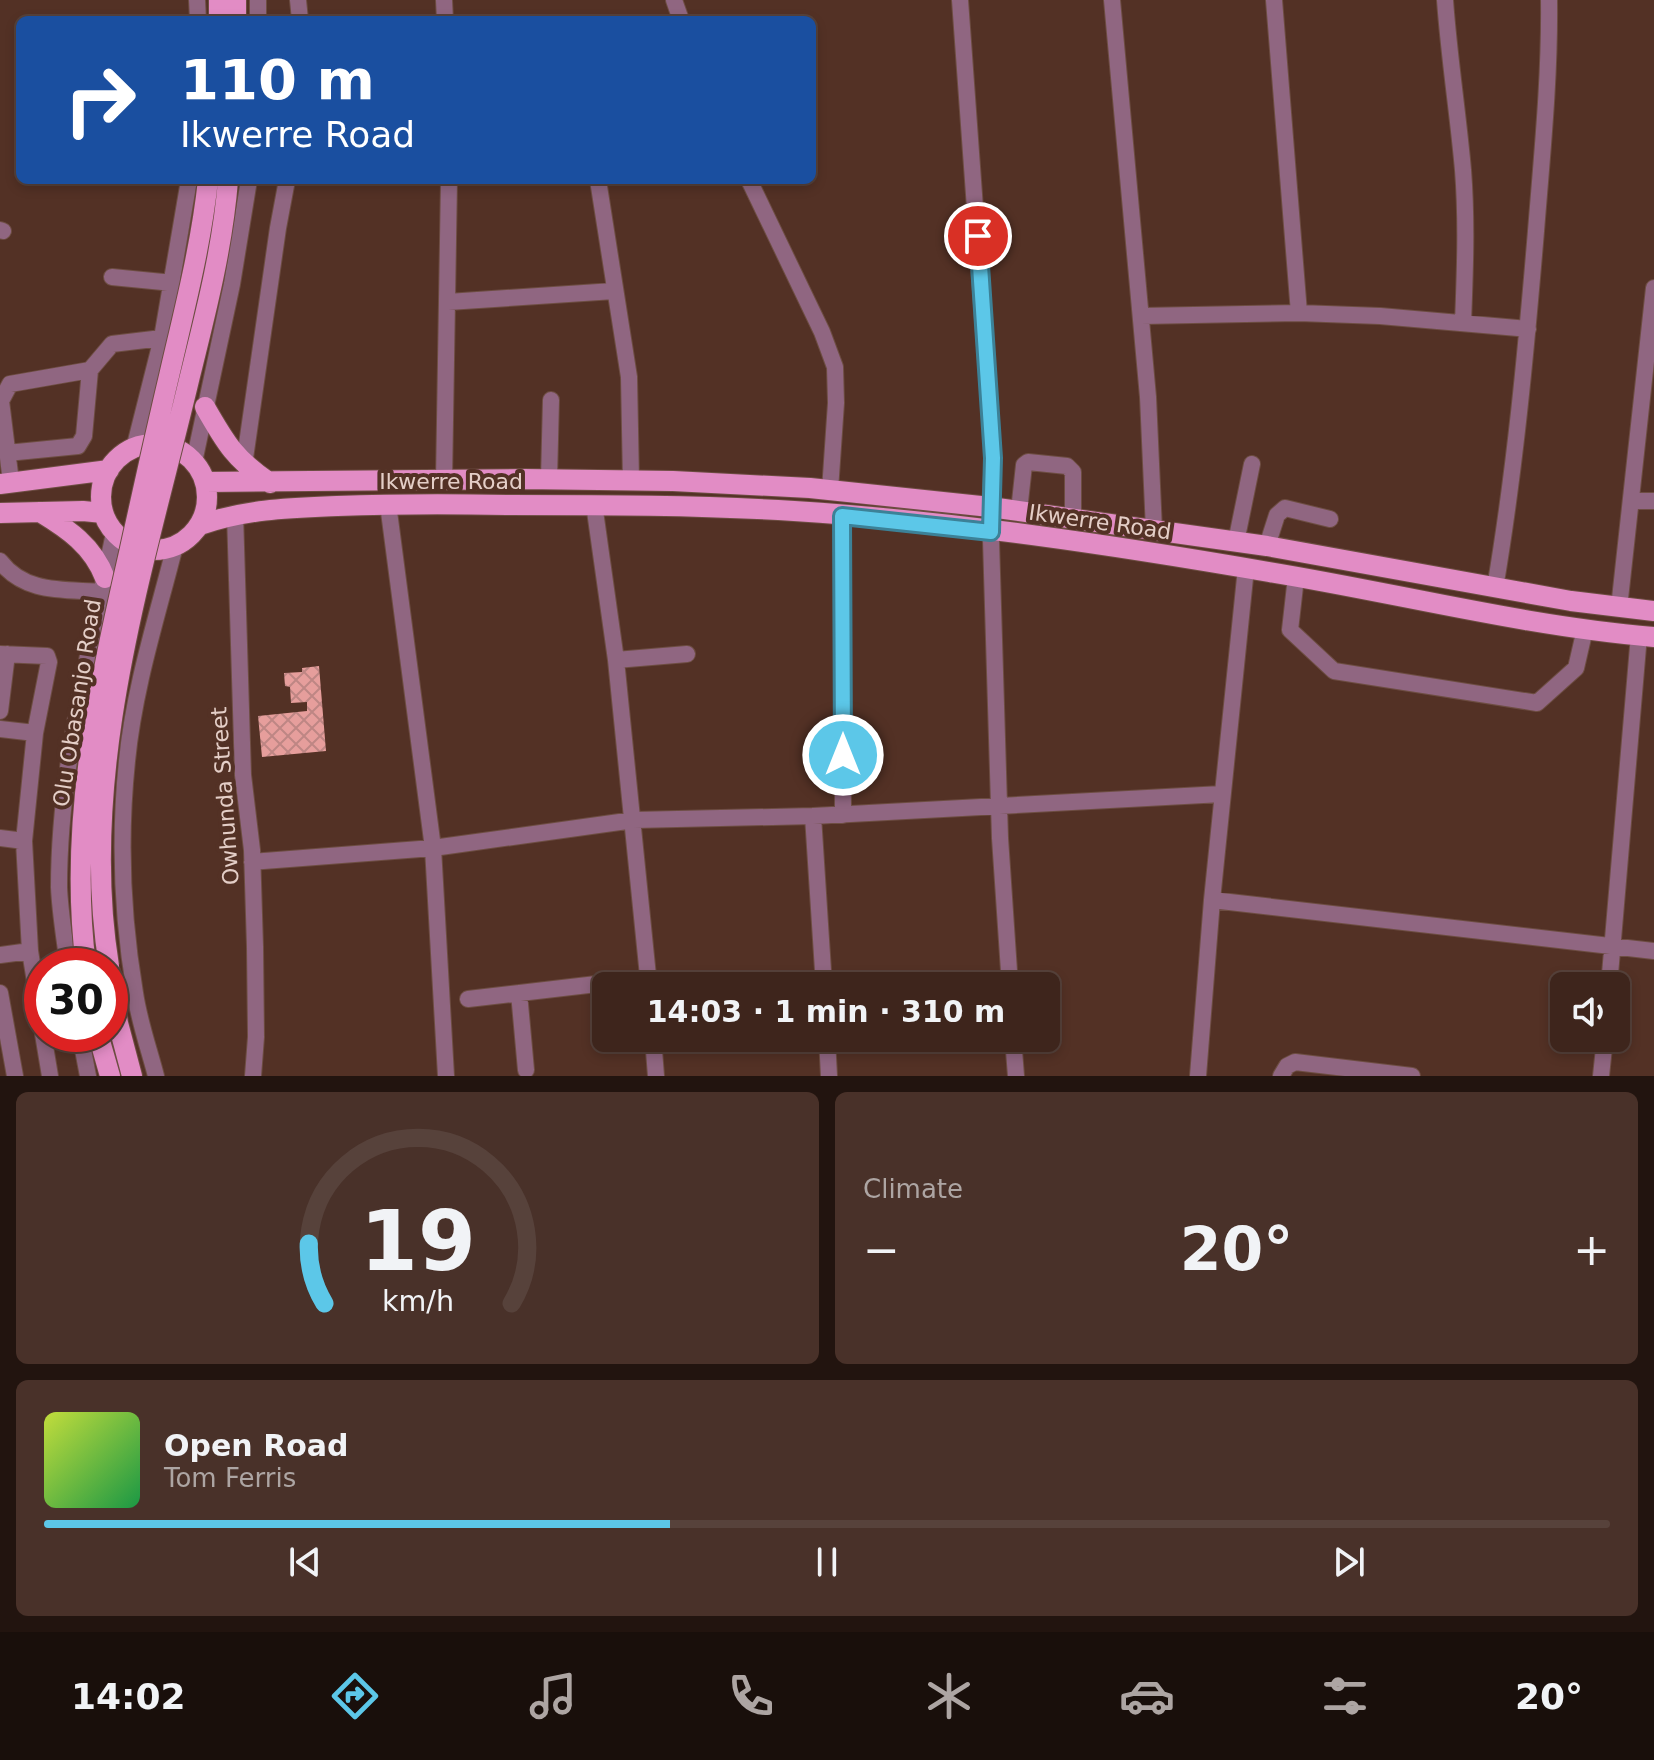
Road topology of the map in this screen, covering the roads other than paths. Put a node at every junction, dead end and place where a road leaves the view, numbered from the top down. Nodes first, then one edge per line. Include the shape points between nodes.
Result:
1 (960, 0) edge
2 (1112, 0) edge
3 (1274, 0) edge
4 (1445, 0) edge
5 (1549, 0) edge
6 (188, 184) edge
7 (207, 184) edge
8 (228, 184) edge
9 (248, 184) edge
10 (286, 184) edge
11 (449, 184) edge
12 (599, 184) edge
13 (751, 184) edge
14 (112, 277) dead end
15 (173, 283) junction
16 (1654, 288) edge
17 (614, 291) junction
18 (448, 302) junction
19 (1299, 313) junction
20 (1141, 316) junction
21 (1463, 323) junction
22 (1528, 329) junction
23 (163, 333) junction
24 (220, 344) junction
25 (90, 370) junction
26 (551, 400) dead end
27 (205, 407) junction
28 (134, 449) junction
29 (7, 453) junction
30 (194, 462) junction
31 (1252, 464) dead end
32 (244, 465) junction
33 (109, 470) junction
34 (549, 479) junction
35 (444, 481) junction
36 (631, 481) junction
37 (205, 482) junction
38 (5, 483) edge
39 (270, 483) junction
40 (830, 490) junction
41 (150, 499) junction
42 (1631, 501) junction
43 (1654, 501) edge
44 (388, 504) junction
45 (594, 504) junction
46 (990, 507) junction
47 (1019, 511) junction
48 (40, 512) junction
49 (0, 513) edge
50 (103, 513) junction
51 (235, 514) junction
52 (842, 516) junction
53 (1073, 519) junction
54 (1330, 519) dead end
55 (200, 525) junction
56 (1154, 530) junction
57 (991, 532) junction
58 (114, 533) junction
59 (1236, 542) junction
60 (175, 546) junction
61 (1267, 546) junction
62 (0, 561) edge
63 (1246, 568) junction
64 (1296, 577) junction
65 (104, 585) junction
66 (1495, 588) junction
67 (1619, 608) junction
68 (1654, 611) edge
69 (1585, 629) junction
70 (1647, 636) edge
71 (4, 654) edge
72 (687, 654) dead end
73 (87, 657) junction
74 (616, 660) junction
75 (144, 666) junction
76 (0, 711) edge
77 (0, 729) edge
78 (35, 733) junction
79 (1222, 794) junction
80 (999, 806) junction
81 (843, 815) junction
82 (813, 816) junction
83 (634, 820) junction
84 (0, 838) edge
85 (24, 841) junction
86 (433, 848) junction
87 (252, 862) junction
88 (1212, 900) junction
89 (1613, 947) junction
90 (30, 948) edge
91 (66, 948) edge
92 (85, 948) edge
93 (107, 948) edge
94 (1654, 951) edge
95 (24, 952) edge
96 (0, 955) edge
97 (648, 972) edge
98 (823, 972) edge
99 (1009, 972) edge
100 (1610, 972) edge
101 (592, 987) edge
102 (0, 993) edge
103 (519, 993) junction
104 (468, 999) dead end
105 (46, 1052) edge
106 (83, 1052) edge
107 (103, 1052) edge
108 (126, 1052) edge
109 (654, 1052) edge
110 (828, 1052) edge
111 (1014, 1052) edge
112 (1604, 1052) edge
113 (526, 1070) dead end
114 (15, 1076) edge
115 (50, 1076) edge
116 (87, 1076) edge
117 (110, 1076) edge
118 (132, 1076) edge
119 (156, 1076) edge
120 (253, 1076) edge
121 (446, 1076) edge
122 (656, 1076) edge
123 (829, 1076) edge
124 (1016, 1076) edge
125 (1198, 1076) edge
126 (1281, 1076) edge
127 (1412, 1076) edge
128 (1601, 1076) edge

1 - 46 street via 993,458
2 - 20 street
3 - 19 street
4 - 21 street via 1463,183
5 - 22 street
6 - 15 street
7 - 41 main road, bridge
8 - 41 main road, bridge via 206,312
9 - 24 street
10 - 32 street
11 - 18 street
12 - 17 street
13 - 40 street via 835,367
14 - 15 street
15 - 23 street
16 - 42 street
17 - 18 street
17 - 36 street via 629,377
18 - 35 street
19 - 20 street
19 - 21 street
20 - 56 street
21 - 22 street
22 - 66 street
23 - 24 street via 187,356 209,354
23 - 25 street via 112,344
23 - 28 street
24 - 27 street
25 - 29 street via 84,436 78,446
25 - 29 street via 10,384 1,401
26 - 34 street
27 - 30 street
27 - 32 main road
28 - 30 main road via 166,446
28 - 33 main road
29 - 38 street
30 - 37 main road
31 - 59 street
32 - 39 main road
33 - 38 main road
33 - 50 main road via 102,491
34 - 35 main road, Ikwerre Road
34 - 36 main road, Ikwerre Road
35 - 39 main road, Ikwerre Road
36 - 40 main road, Ikwerre Road
37 - 39 main road, Ikwerre Road
37 - 55 main road via 207,504
40 - 46 main road, Ikwerre Road
41 - 92 main road, Olu Obasanjo Road, bridge via 93,723 83,802
41 - 93 main road, Olu Obasanjo Road, bridge via 109,740 101,889
42 - 43 street
42 - 67 street
44 - 45 main road, Ikwerre Road
44 - 51 main road, Ikwerre Road
44 - 86 street
45 - 52 main road, Ikwerre Road
45 - 74 street
46 - 47 main road, Ikwerre Road
46 - 57 street
47 - 53 main road, Ikwerre Road
47 - 53 street via 1024,465 1067,466 1073,472
48 - 49 main road
48 - 50 main road
48 - 65 main road via 85,544 99,563
50 - 58 main road
51 - 55 main road, Ikwerre Road
51 - 87 street, Owhunda Street via 243,775
52 - 57 main road, Ikwerre Road
52 - 81 street
53 - 56 main road, Ikwerre Road
54 - 61 street via 1285,508 1277,515
55 - 60 main road
56 - 59 main road, Ikwerre Road
57 - 63 main road, Ikwerre Road
57 - 80 street
58 - 60 main road via 142,550
58 - 65 street
59 - 61 main road, Ikwerre Road
60 - 75 street
61 - 66 main road, Ikwerre Road
62 - 65 street via 11,576 40,588
63 - 64 main road, Ikwerre Road
63 - 79 street
64 - 69 main road, Ikwerre Road
64 - 69 street via 1290,630 1334,671 1537,703 1576,668
65 - 73 street
66 - 67 main road, Ikwerre Road
67 - 68 main road, Ikwerre Road
69 - 70 main road, Ikwerre Road
70 - 89 street
71 - 76 street
71 - 78 street via 47,656
72 - 74 street
73 - 75 street via 100,642 113,638 137,650
73 - 91 street via 60,874
74 - 83 street
75 - 119 street via 127,760 122,878 135,995
77 - 78 street
78 - 85 street
79 - 80 street
79 - 88 street
80 - 81 street
80 - 99 street
81 - 82 street
82 - 83 street
82 - 98 street
83 - 86 street
83 - 97 street
84 - 85 street
85 - 90 street
86 - 87 street
86 - 121 street
87 - 120 street, Owhunda Street
88 - 89 street
88 - 125 street
89 - 94 street
89 - 100 street
95 - 96 street
101 - 103 street
102 - 114 street
103 - 104 street
103 - 113 street
105 - 115 street
106 - 116 street
107 - 117 main road
108 - 118 main road
109 - 122 street
110 - 123 street
111 - 124 street
112 - 128 street
126 - 127 street via 1295,1062

